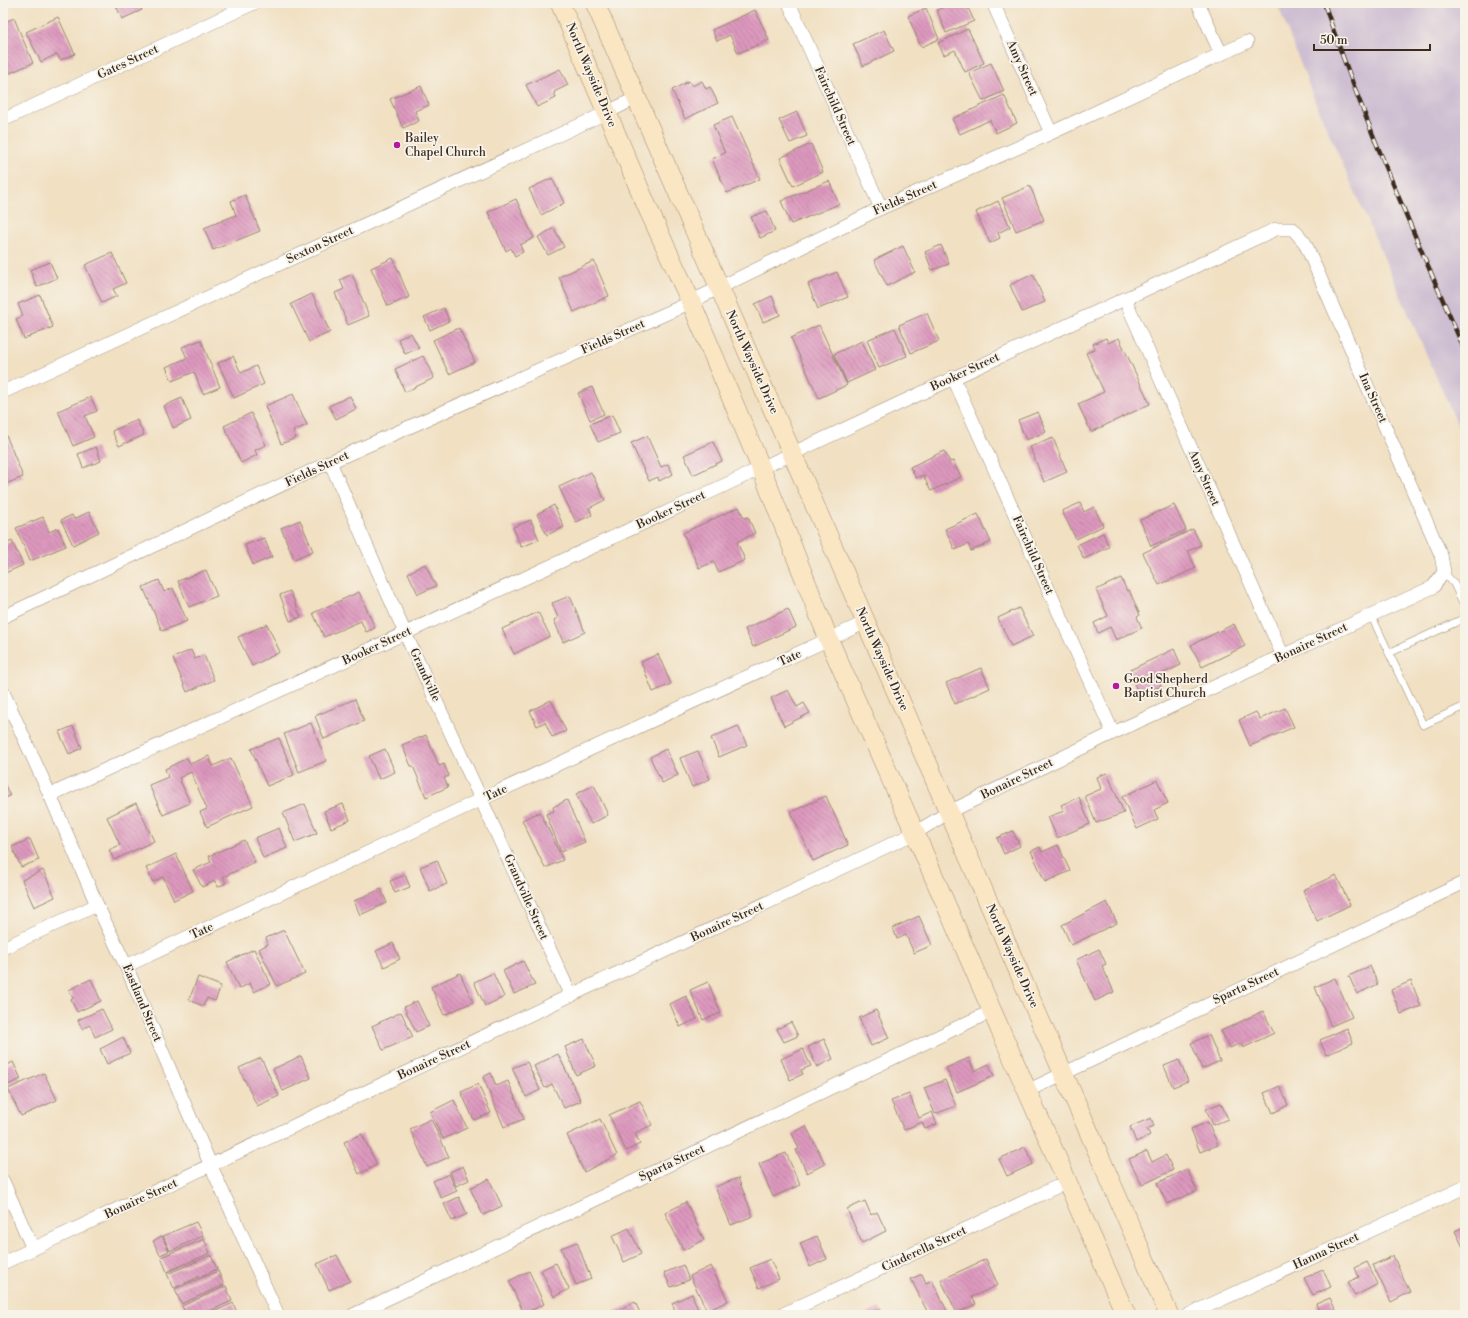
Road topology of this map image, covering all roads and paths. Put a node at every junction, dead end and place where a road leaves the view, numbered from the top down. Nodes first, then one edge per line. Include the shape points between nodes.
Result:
1 (254, 3) edge
2 (560, 3) edge
3 (595, 3) edge
4 (789, 3) edge
5 (993, 3) edge
6 (1198, 3) edge
7 (1247, 42) dead end
8 (1221, 54) junction
9 (636, 98) junction
10 (608, 112) junction
11 (3, 120) edge
12 (1051, 132) junction
13 (881, 208) junction
14 (1293, 229) joint
15 (719, 287) junction
16 (1125, 299) junction
17 (691, 302) junction
18 (953, 377) junction
19 (3, 392) edge
20 (792, 453) junction
21 (330, 462) junction
22 (762, 468) junction
23 (1444, 572) junction
24 (1465, 607) edge
25 (1371, 615) junction
26 (3, 617) edge
27 (1465, 618) edge
28 (866, 622) junction
29 (405, 633) junction
30 (829, 640) junction
31 (1389, 653) junction
32 (1283, 656) junction
33 (3, 692) edge
34 (1465, 706) edge
35 (1113, 733) junction
36 (50, 795) junction
37 (482, 799) junction
38 (949, 812) junction
39 (915, 833) junction
40 (1465, 882) edge
41 (97, 905) junction
42 (3, 948) edge
43 (126, 966) junction
44 (571, 996) junction
45 (992, 1011) junction
46 (1063, 1072) junction
47 (1027, 1091) junction
48 (211, 1166) junction
49 (3, 1181) edge
50 (1067, 1182) junction
51 (1465, 1187) edge
52 (33, 1249) junction
53 (3, 1263) edge
54 (278, 1315) edge
55 (353, 1315) edge
56 (781, 1315) edge
57 (1126, 1315) edge
58 (1169, 1315) edge
59 (1188, 1315) edge

1 - 11 street, Gates Street
2 - 10 main road, North Wayside Drive
3 - 9 main road, North Wayside Drive
4 - 13 street, Fairchild Street
5 - 12 street, Amy Street
6 - 8 street
7 - 8 street, Fields Street
8 - 12 street, Fields Street
9 - 10 street, Sexton Street
9 - 15 main road, North Wayside Drive
10 - 17 main road, North Wayside Drive via 649,211
10 - 19 street, Sexton Street
12 - 13 street, Fields Street
13 - 15 street, Fields Street
14 - 16 street, Booker Street via 1276,229
14 - 23 street, Ina Street via 1305,243 1441,554
15 - 17 street, Fields Street
15 - 20 main road, North Wayside Drive
16 - 18 street, Booker Street
16 - 32 street, Amy Street
17 - 21 street, Fields Street
17 - 22 main road, North Wayside Drive
18 - 20 street, Booker Street
18 - 35 street, Fairchild Street
20 - 22 street, Booker Street
20 - 28 main road, North Wayside Drive
21 - 26 street, Fields Street
21 - 29 street, Grandville
22 - 29 street, Booker Street
22 - 30 main road, North Wayside Drive
23 - 24 lane via 1454,584
23 - 25 street, Bonaire Street via 1433,587
25 - 31 lane
25 - 32 street, Bonaire Street
27 - 31 lane
28 - 30 street, Tate
28 - 38 main road, North Wayside Drive
29 - 36 street, Booker Street
29 - 37 street, Grandville
30 - 37 street, Tate
30 - 39 main road, North Wayside Drive
31 - 34 lane via 1423,725
32 - 35 street, Bonaire Street
33 - 36 street, Eastland Street
35 - 38 street, Bonaire Street
36 - 41 street, Eastland Street
37 - 43 street, Tate
37 - 44 street, Grandville Street
38 - 39 street, Bonaire Street
38 - 46 main road, North Wayside Drive
39 - 44 street, Bonaire Street
39 - 45 main road, North Wayside Drive
40 - 46 street, Sparta Street
41 - 42 street
41 - 43 street, Eastland Street
43 - 48 street, Eastland Street
44 - 48 street, Bonaire Street
45 - 47 main road, North Wayside Drive
45 - 55 street, Sparta Street
46 - 47 street, Sparta Street
46 - 58 main road, North Wayside Drive
47 - 50 main road, North Wayside Drive
48 - 52 street, Bonaire Street
48 - 54 street, Eastland Street
49 - 52 street
50 - 56 street, Cinderella Street
50 - 57 main road, North Wayside Drive
51 - 59 street, Hanna Street
52 - 53 street, Bonaire Street

